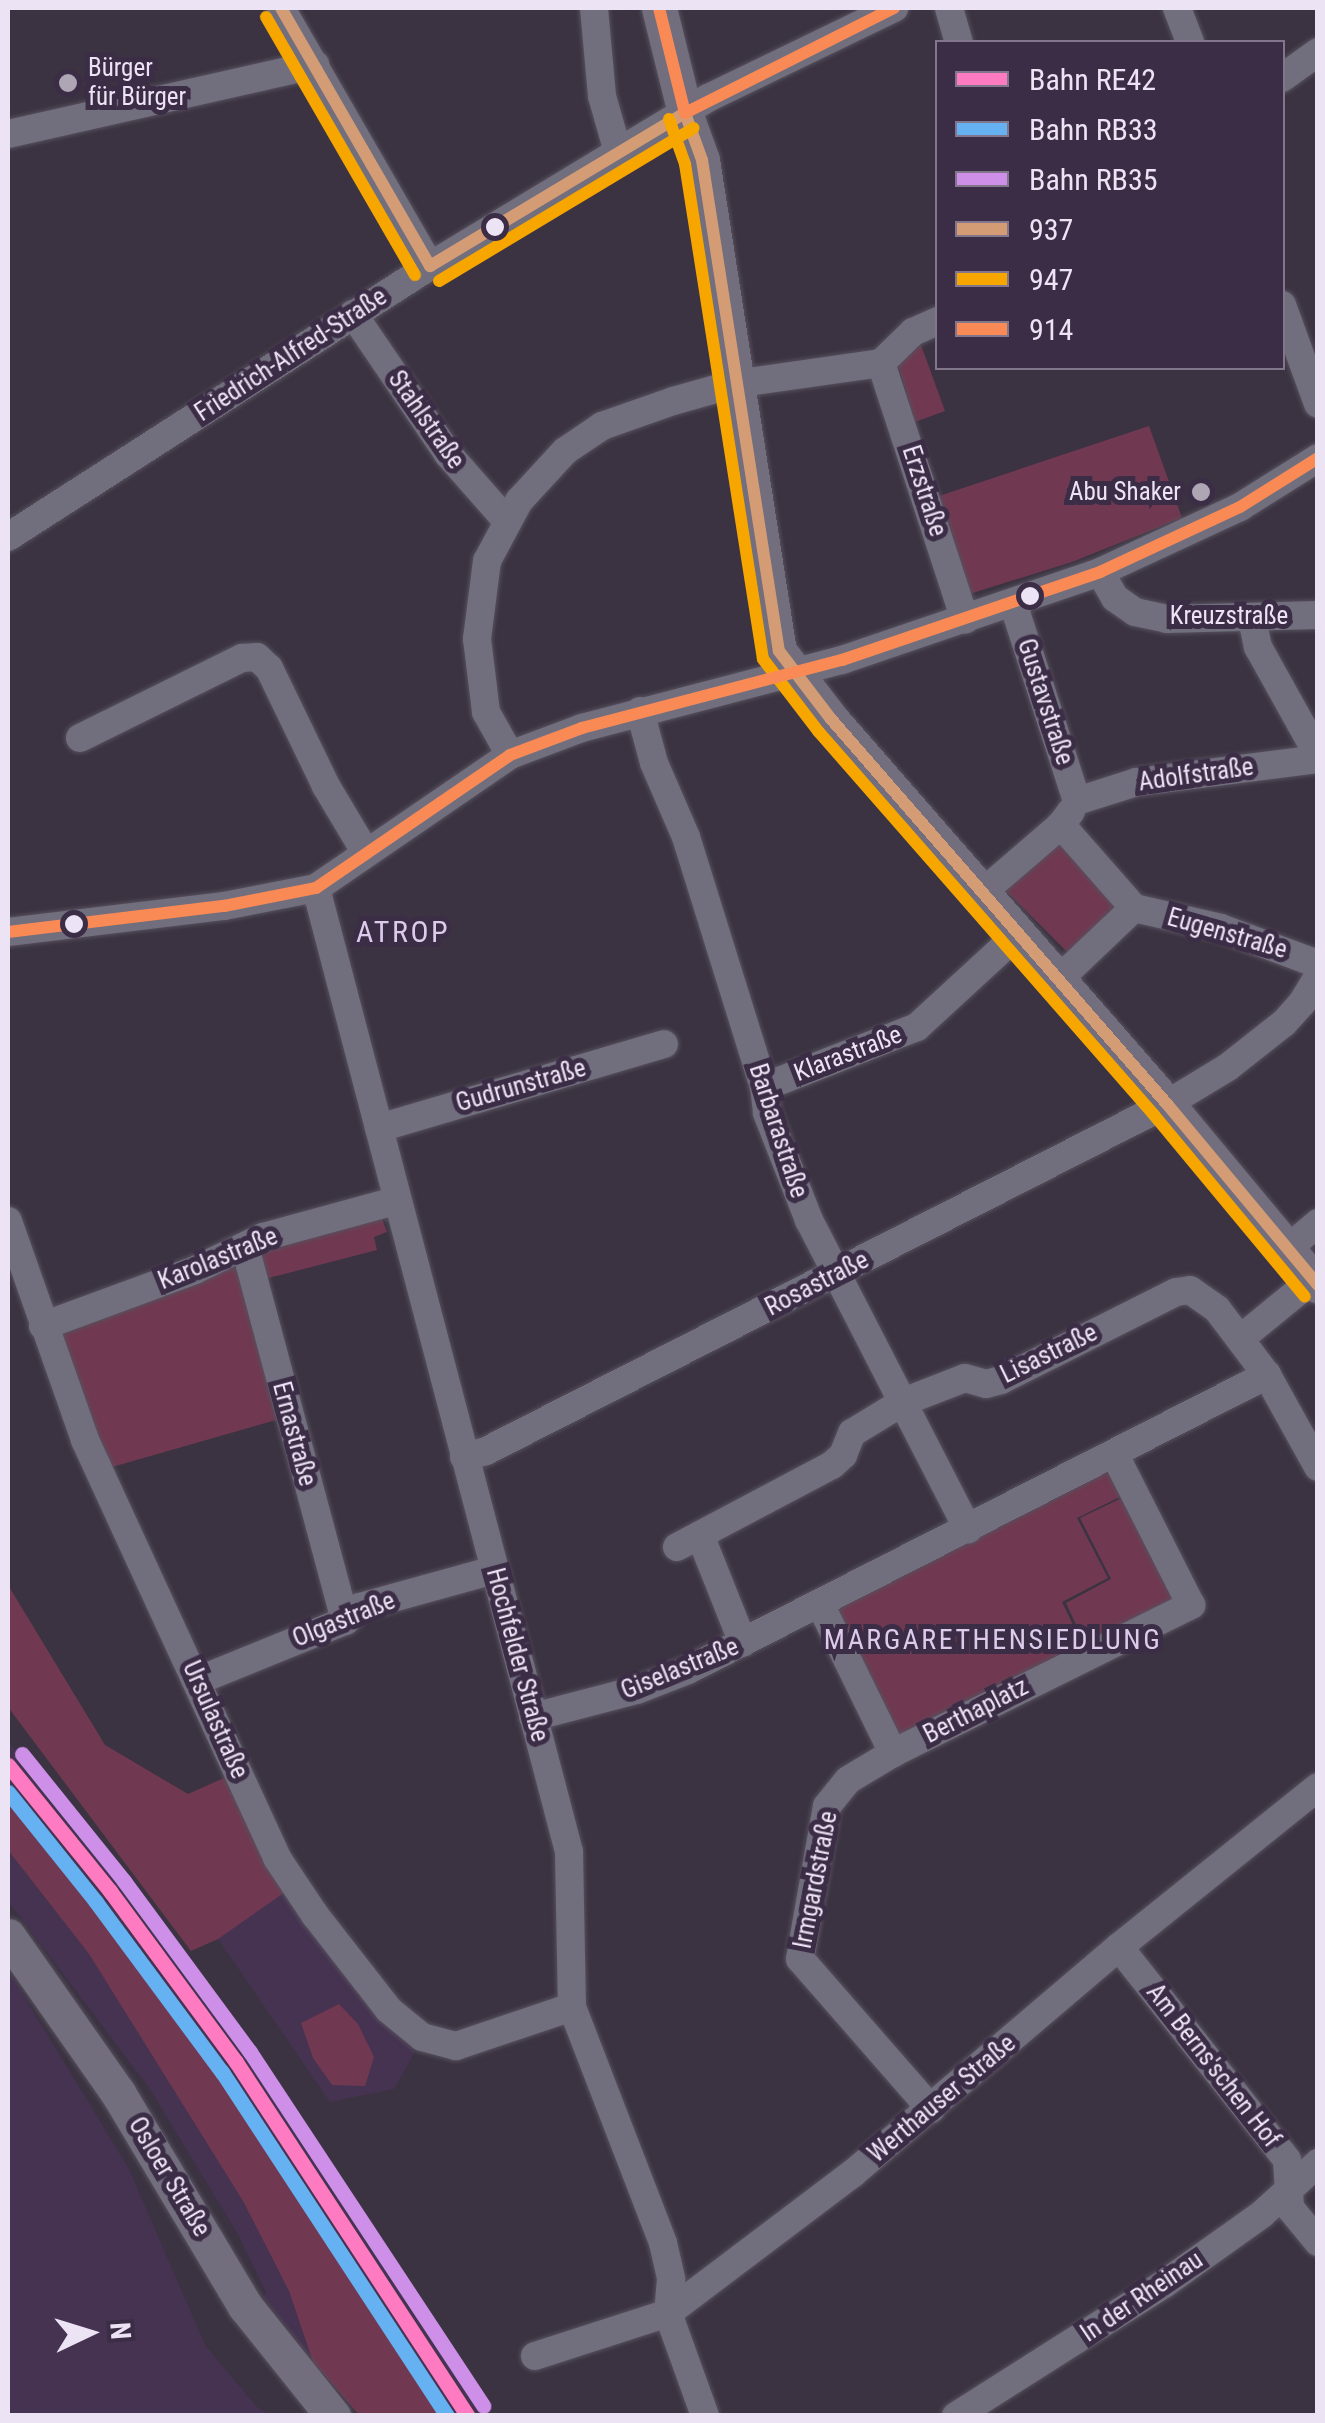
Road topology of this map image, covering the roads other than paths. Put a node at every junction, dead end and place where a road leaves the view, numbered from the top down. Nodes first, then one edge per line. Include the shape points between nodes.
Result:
1 (281, 8) edge
2 (594, 8) edge
3 (659, 8) edge
4 (894, 8) edge
5 (949, 8) edge
6 (1178, 8) edge
7 (862, 14) edge
8 (958, 40) edge
9 (1189, 40) edge
10 (1318, 52) edge
11 (315, 65) junction
12 (1285, 76) edge
13 (684, 114) junction
14 (8, 134) edge
15 (618, 152) junction
16 (430, 266) junction
17 (1285, 313) edge
18 (353, 314) junction
19 (935, 323) edge
20 (881, 363) junction
21 (734, 384) junction
22 (1318, 404) edge
23 (1318, 458) edge
24 (506, 520) junction
25 (8, 536) edge
26 (1100, 572) junction
27 (1013, 603) junction
28 (1318, 615) edge
29 (1252, 618) junction
30 (965, 620) junction
31 (794, 674) junction
32 (640, 711) junction
33 (80, 738) dead end
34 (510, 754) junction
35 (1318, 757) edge
36 (1077, 801) junction
37 (1062, 825) junction
38 (366, 853) junction
39 (316, 888) junction
40 (983, 892) junction
41 (1134, 908) junction
42 (8, 932) edge
43 (1018, 934) junction
44 (1318, 964) edge
45 (1318, 976) edge
46 (1056, 982) junction
47 (664, 1044) dead end
48 (764, 1086) junction
49 (1167, 1104) junction
50 (378, 1128) junction
51 (396, 1200) junction
52 (8, 1221) edge
53 (1318, 1223) edge
54 (245, 1247) junction
55 (1286, 1250) junction
56 (839, 1274) junction
57 (1315, 1283) edge
58 (43, 1326) junction
59 (1240, 1338) junction
60 (1268, 1376) junction
61 (903, 1402) junction
62 (1115, 1455) junction
63 (464, 1456) junction
64 (1318, 1467) edge
65 (968, 1530) junction
66 (494, 1570) junction
67 (821, 1606) junction
68 (345, 1621) junction
69 (742, 1643) junction
70 (197, 1681) junction
71 (533, 1716) junction
72 (894, 1754) junction
73 (1318, 1787) edge
74 (8, 1936) edge
75 (1119, 1947) junction
76 (572, 2008) junction
77 (931, 2109) junction
78 (1318, 2163) edge
79 (1290, 2186) junction
80 (1318, 2242) edge
81 (668, 2313) junction
82 (534, 2356) dead end
83 (333, 2416) edge
84 (705, 2416) edge
85 (956, 2416) edge

1 - 11 street
2 - 15 street via 602,96
3 - 13 main road
4 - 7 street, Friedrich-Alfred-Straße
5 - 8 street
6 - 9 street
7 - 13 street, Friedrich-Alfred-Straße
10 - 12 street
11 - 14 street
11 - 16 street
13 - 15 street, Friedrich-Alfred-Straße
13 - 21 main road via 702,160
15 - 16 street, Friedrich-Alfred-Straße
16 - 18 street, Friedrich-Alfred-Straße
17 - 22 street
18 - 24 street, Stahlstraße via 448,454
18 - 25 street, Friedrich-Alfred-Straße
19 - 20 street via 914,332
20 - 21 street
20 - 30 street, Erzstraße
21 - 24 street via 602,426 565,452
21 - 31 main road via 772,626
23 - 26 street via 1240,507
24 - 34 street via 488,561 478,639 486,712
26 - 27 street
26 - 29 street, Kreuzstraße via 1115,598 1135,612 1167,619
27 - 30 street
27 - 36 street, Gustavstraße
28 - 29 street, Kreuzstraße
29 - 35 street via 1258,646
30 - 31 street
31 - 32 street
31 - 40 main road
32 - 34 street
32 - 48 street, Barbarastraße
33 - 38 street via 242,658 257,657
34 - 38 street
35 - 36 street, Adolfstraße via 1137,782
36 - 37 street
37 - 40 street
37 - 41 street
38 - 39 street
39 - 42 street
39 - 50 street, Hochfelder Straße
40 - 43 main road
41 - 44 street, Eugenstraße via 1221,928
41 - 46 street
43 - 46 main road
43 - 48 street, Klarastraße via 917,1026
45 - 49 street, Rosastraße via 1284,1023
46 - 49 main road
47 - 50 street, Gudrunstraße
48 - 56 street, Barbarastraße via 767,1113 808,1220
49 - 55 main road
49 - 56 street, Rosastraße
50 - 51 street, Hochfelder Straße
51 - 54 street, Karolastraße
51 - 63 street, Hochfelder Straße
52 - 58 street, Ursulastraße
53 - 55 street
54 - 58 street, Karolastraße
54 - 68 street, Ernastraße
55 - 57 main road
56 - 61 street, Barbarastraße
56 - 63 street, Rosastraße via 486,1451
57 - 59 street
58 - 70 street, Ursulastraße via 86,1440
59 - 60 street, Lisastraße
59 - 61 street, Lisastraße via 1208,1298 1176,1292 1001,1380 965,1378
60 - 62 street
60 - 64 street, Lisastraße
61 - 65 street, Barbarastraße
61 - 69 street, Lisastraße via 852,1433 832,1465 688,1541
62 - 65 street
62 - 72 street, Berthaplatz via 1191,1605
63 - 66 street, Hochfelder Straße
65 - 67 street
66 - 68 street, Olgastraße via 360,1608
66 - 71 street, Hochfelder Straße
67 - 69 street, Giselastraße
67 - 72 street, Berthaplatz
68 - 70 street, Olgastraße
69 - 71 street, Giselastraße via 637,1690
70 - 76 street, Ursulastraße via 278,1858 389,2010 422,2037 456,2046
71 - 76 street, Hochfelder Straße via 570,1852
72 - 77 street, Irmgardstraße via 848,1780 827,1806 800,1959
73 - 75 street, Werthauser Straße
74 - 83 main road, Osloer Straße via 118,2093 235,2290
75 - 77 street, Werthauser Straße
75 - 79 street, Am Berns'schen Hof via 1287,2160
76 - 81 street, Hochfelder Straße via 663,2243
77 - 81 street, Werthauser Straße
78 - 79 street, In der Rheinau
79 - 80 street, Am Berns'schen Hof via 1290,2208
79 - 85 street, In der Rheinau via 1164,2284
81 - 82 street, Werthauser Straße
81 - 84 street, Hochfelder Straße

